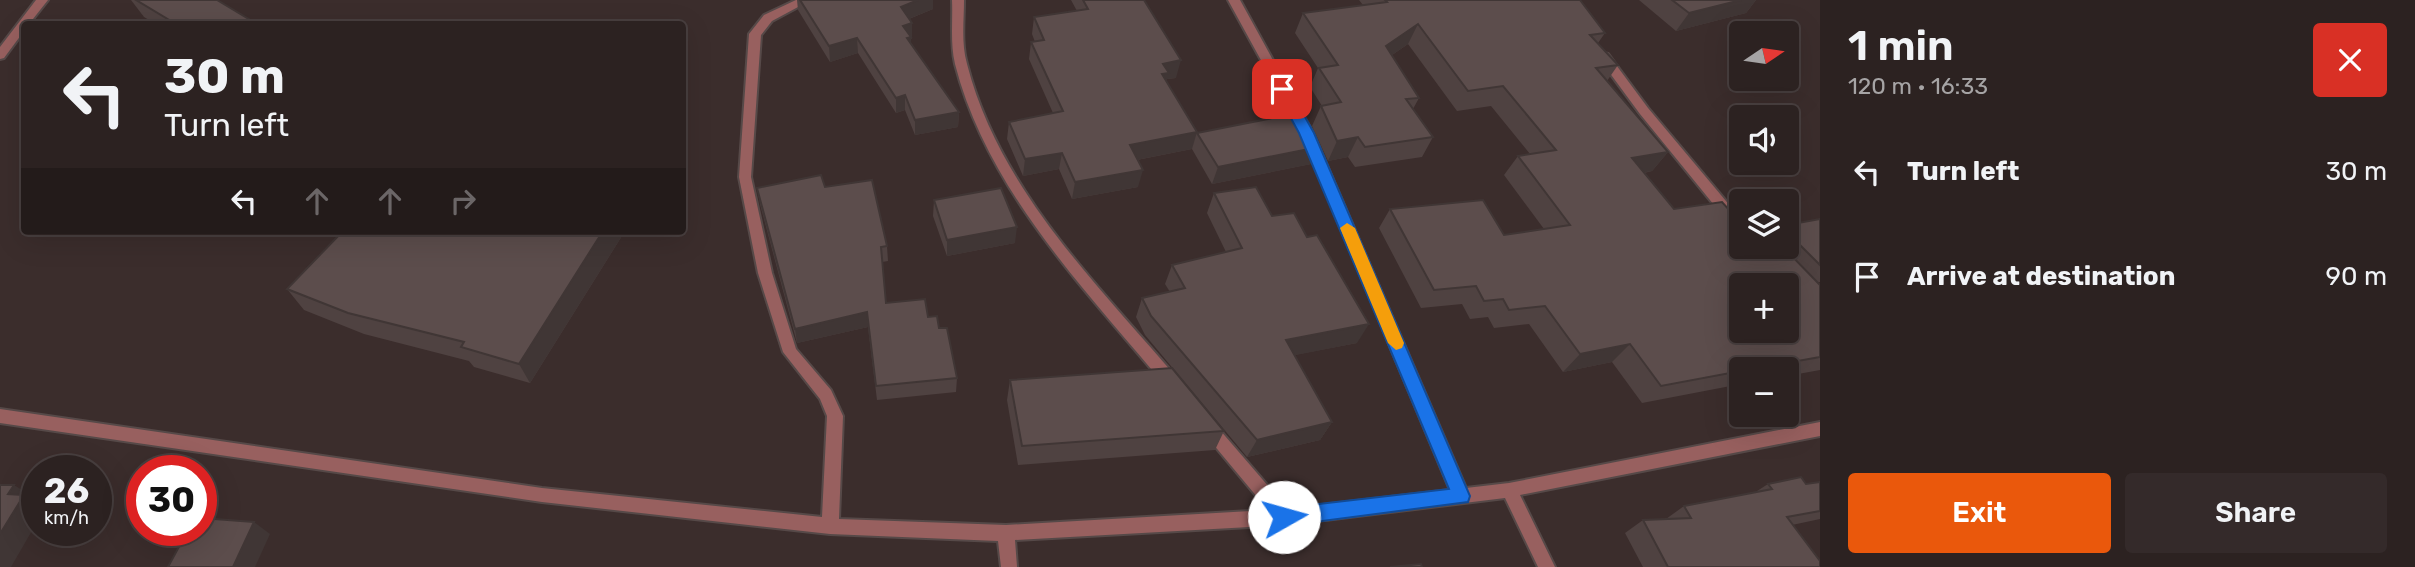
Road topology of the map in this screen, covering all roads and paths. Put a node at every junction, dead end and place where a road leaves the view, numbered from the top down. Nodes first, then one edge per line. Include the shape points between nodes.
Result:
1 (42, 0) edge
2 (805, 0) edge
3 (958, 0) edge
4 (1234, 0) edge
5 (26, 21) edge
6 (21, 28) edge
7 (1594, 44) edge
8 (0, 55) edge
9 (1729, 214) edge
10 (0, 416) edge
11 (1820, 429) edge
12 (1509, 490) junction
13 (1461, 496) junction
14 (1284, 517) junction
15 (830, 526) junction
16 (1006, 533) junction
17 (1009, 567) edge
18 (1547, 567) edge

1 - 5 street
2 - 15 street via 768,18 755,34 745,177 765,273 790,352 826,395 835,416
3 - 14 street via 960,61 998,161 1064,253
4 - 13 street via 1307,133
6 - 8 street
7 - 9 street
10 - 15 street via 542,495
11 - 12 street
12 - 13 street
12 - 18 street
13 - 14 street
14 - 16 street
15 - 16 street
16 - 17 street

